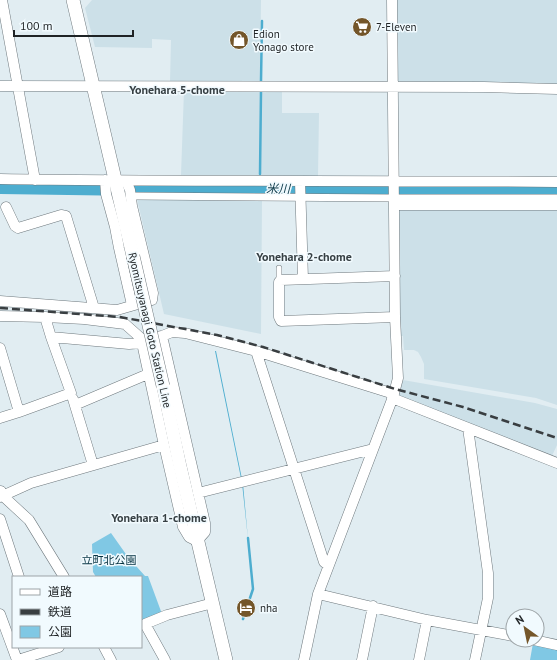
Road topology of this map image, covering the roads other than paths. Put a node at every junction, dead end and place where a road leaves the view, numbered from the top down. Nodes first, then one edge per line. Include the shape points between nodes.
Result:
1 (2, 0) edge
2 (73, 0) edge
3 (392, 0) edge
4 (0, 86) edge
5 (18, 86) junction
6 (93, 86) junction
7 (393, 88) junction
8 (557, 89) edge
9 (0, 179) edge
10 (35, 180) junction
11 (116, 181) junction
12 (557, 182) edge
13 (300, 183) junction
14 (393, 183) junction
15 (136, 196) dead end
16 (300, 197) junction
17 (557, 198) edge
18 (394, 200) junction
19 (557, 205) edge
20 (6, 207) dead end
21 (279, 268) dead end
22 (395, 276) junction
23 (304, 279) junction
24 (279, 280) junction
25 (0, 301) edge
26 (132, 305) junction
27 (94, 308) junction
28 (0, 316) edge
29 (45, 317) junction
30 (395, 317) junction
31 (162, 336) junction
32 (51, 337) junction
33 (142, 342) junction
34 (0, 348) edge
35 (256, 351) junction
36 (148, 374) junction
37 (71, 394) junction
38 (393, 396) junction
39 (75, 405) junction
40 (19, 412) junction
41 (0, 418) edge
42 (468, 428) junction
43 (164, 445) junction
44 (373, 448) junction
45 (557, 463) edge
46 (93, 465) junction
47 (294, 468) junction
48 (198, 492) junction
49 (1, 494) edge
50 (0, 519) edge
51 (197, 541) junction
52 (328, 565) junction
53 (19, 576) edge
54 (63, 576) edge
55 (318, 594) junction
56 (213, 603) junction
57 (373, 606) junction
58 (0, 614) edge
59 (427, 620) junction
60 (481, 629) junction
61 (505, 634) edge
62 (545, 642) edge
63 (12, 645) edge
64 (557, 645) edge
65 (13, 648) edge
66 (54, 648) edge
67 (105, 648) edge
68 (43, 650) edge
69 (18, 660) edge
70 (111, 660) edge
71 (165, 660) edge
72 (226, 660) edge
73 (304, 660) edge
74 (362, 660) edge
75 (419, 660) edge
76 (476, 660) edge

1 - 5 street
2 - 6 main road, Ryomitsuyanagi Goto Station Line
3 - 7 street
4 - 5 street
5 - 6 street
5 - 10 street
6 - 7 street
6 - 11 main road, Ryomitsuyanagi Goto Station Line
7 - 8 street
7 - 14 street
9 - 10 street
10 - 11 street
11 - 13 street
11 - 26 street via 106,194
11 - 26 street via 130,190 153,293 152,300
11 - 51 main road, Ryomitsuyanagi Goto Station Line, bridge
12 - 14 street
13 - 14 street
13 - 16 street
14 - 18 street
15 - 16 street
16 - 18 street
16 - 23 street
17 - 18 street
18 - 19 street
18 - 22 street
20 - 27 street via 18,228 61,215 66,216
21 - 24 lane
22 - 23 street
22 - 30 street
23 - 24 street
24 - 30 street via 281,320
25 - 27 street
26 - 27 street via 117,310
28 - 29 street
29 - 32 street
29 - 33 street via 125,324
30 - 38 street via 398,378
31 - 33 street
31 - 35 street via 172,332 185,334
31 - 48 street
32 - 33 street via 130,344
32 - 37 street
33 - 36 street
34 - 40 street
35 - 38 street
35 - 47 street
36 - 39 street
36 - 43 street
37 - 39 street
37 - 40 street
38 - 42 street
38 - 44 street
39 - 46 street
40 - 41 street
42 - 45 street
42 - 60 street via 488,573 488,598
43 - 46 street
43 - 51 street via 183,527 189,537
44 - 47 street
44 - 52 street
46 - 49 street
47 - 48 street
47 - 52 street via 324,562
48 - 51 street via 205,532
49 - 54 street via 29,520
50 - 53 street
51 - 56 main road, Ryomitsuyanagi Goto Station Line
52 - 55 street
55 - 57 street
55 - 73 street
56 - 71 street via 167,615 146,624
56 - 72 main road, Ryomitsuyanagi Goto Station Line
57 - 59 street
57 - 74 street
58 - 63 street
59 - 60 street
59 - 75 street
60 - 61 street
60 - 76 street
62 - 64 street
65 - 69 street
66 - 68 street
67 - 70 street
68 - 69 street

